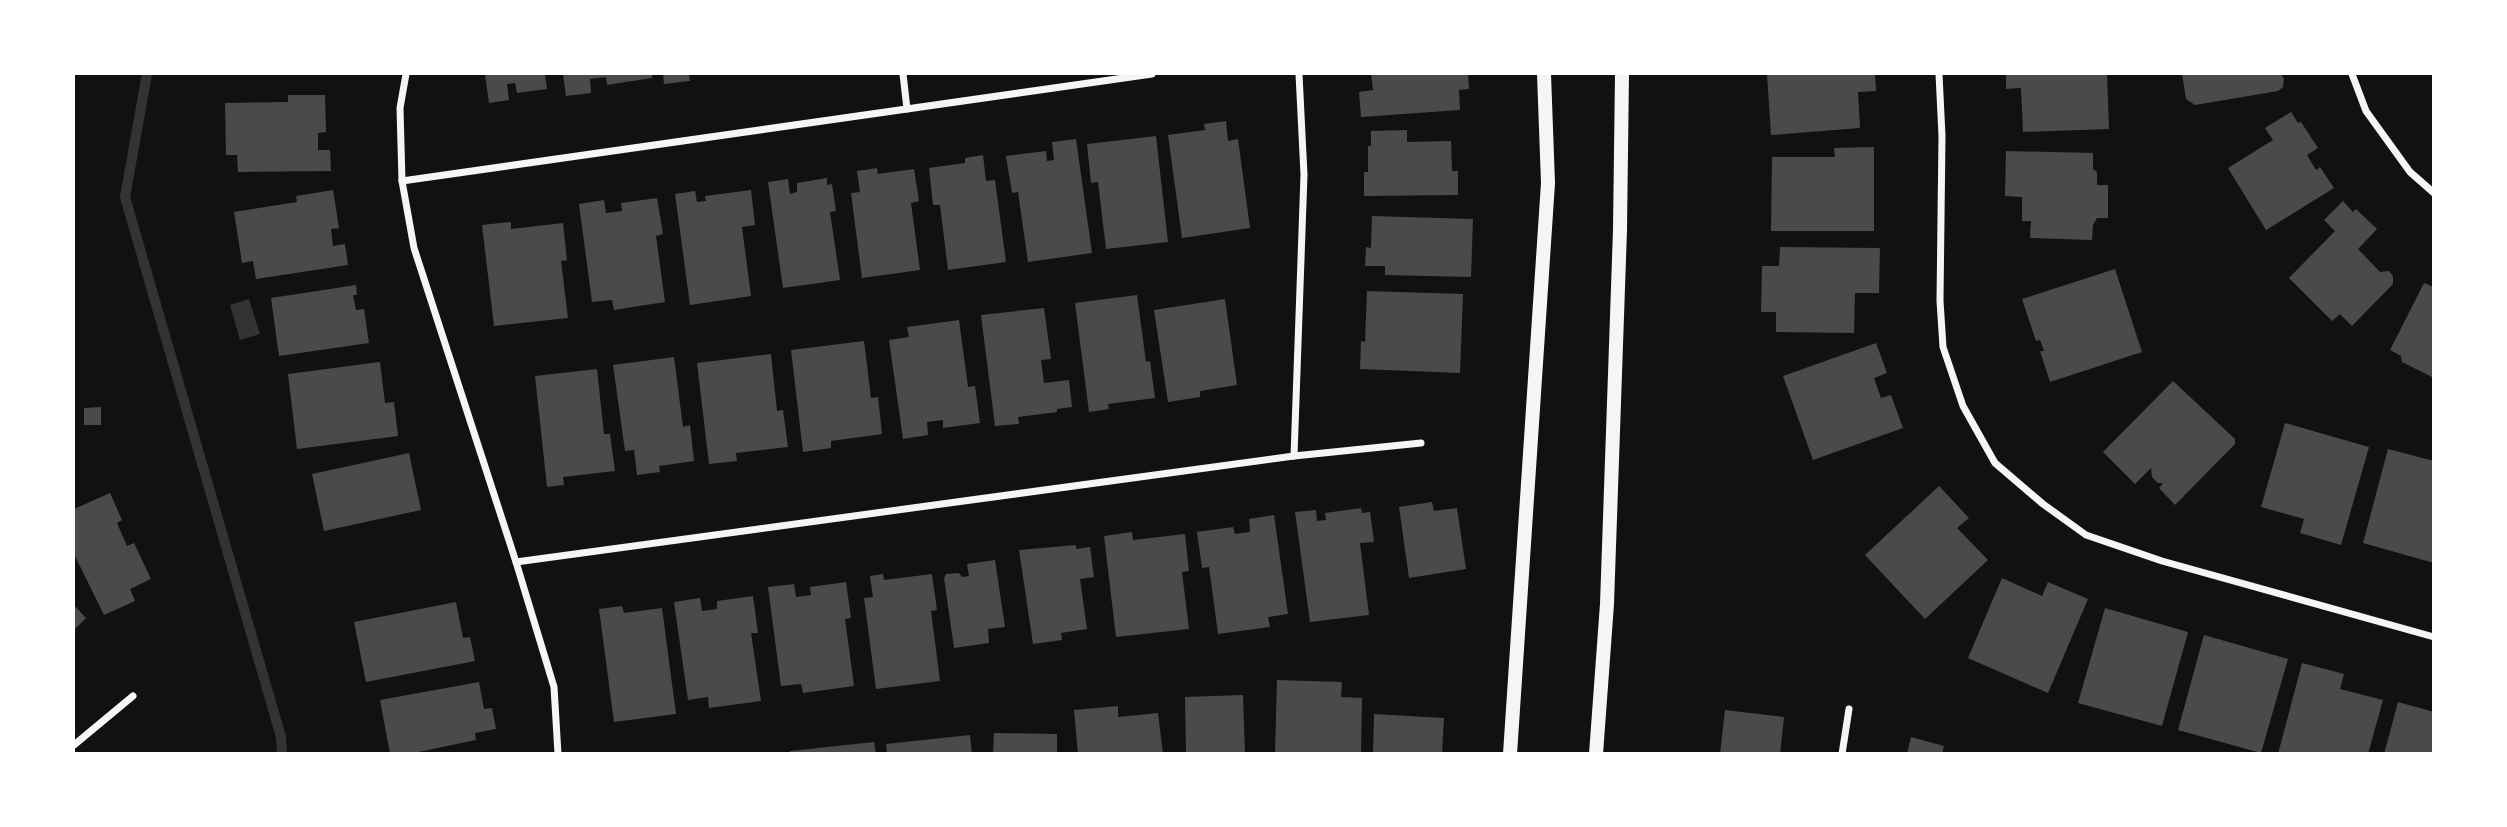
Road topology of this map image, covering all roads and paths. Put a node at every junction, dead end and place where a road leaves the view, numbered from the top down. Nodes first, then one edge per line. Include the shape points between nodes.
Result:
1 (406, 74) edge
2 (903, 74) edge
3 (1152, 74) edge
4 (1299, 74) edge
5 (1544, 74) edge
6 (1622, 74) edge
7 (1939, 74) edge
8 (2352, 74) edge
9 (907, 109) junction
10 (402, 181) junction
11 (2434, 193) edge
12 (1422, 443) dead end
13 (1293, 456) junction
14 (516, 562) junction
15 (2434, 636) edge
16 (133, 696) dead end
17 (1849, 709) dead end
18 (74, 745) edge
19 (558, 754) edge
20 (1510, 754) edge
21 (1596, 754) edge
22 (1842, 754) edge

1 - 10 street via 400,108
2 - 9 street
3 - 9 street
4 - 13 street via 1304,175
5 - 20 main road via 1548,183
6 - 21 main road via 1607,604
7 - 15 street via 1943,347 1963,406 1996,463 2086,535 2162,561
8 - 11 street via 2365,111 2410,172
9 - 10 street
10 - 14 street via 414,248
12 - 13 street
13 - 14 street
14 - 19 street via 554,687
16 - 18 street
17 - 22 street

